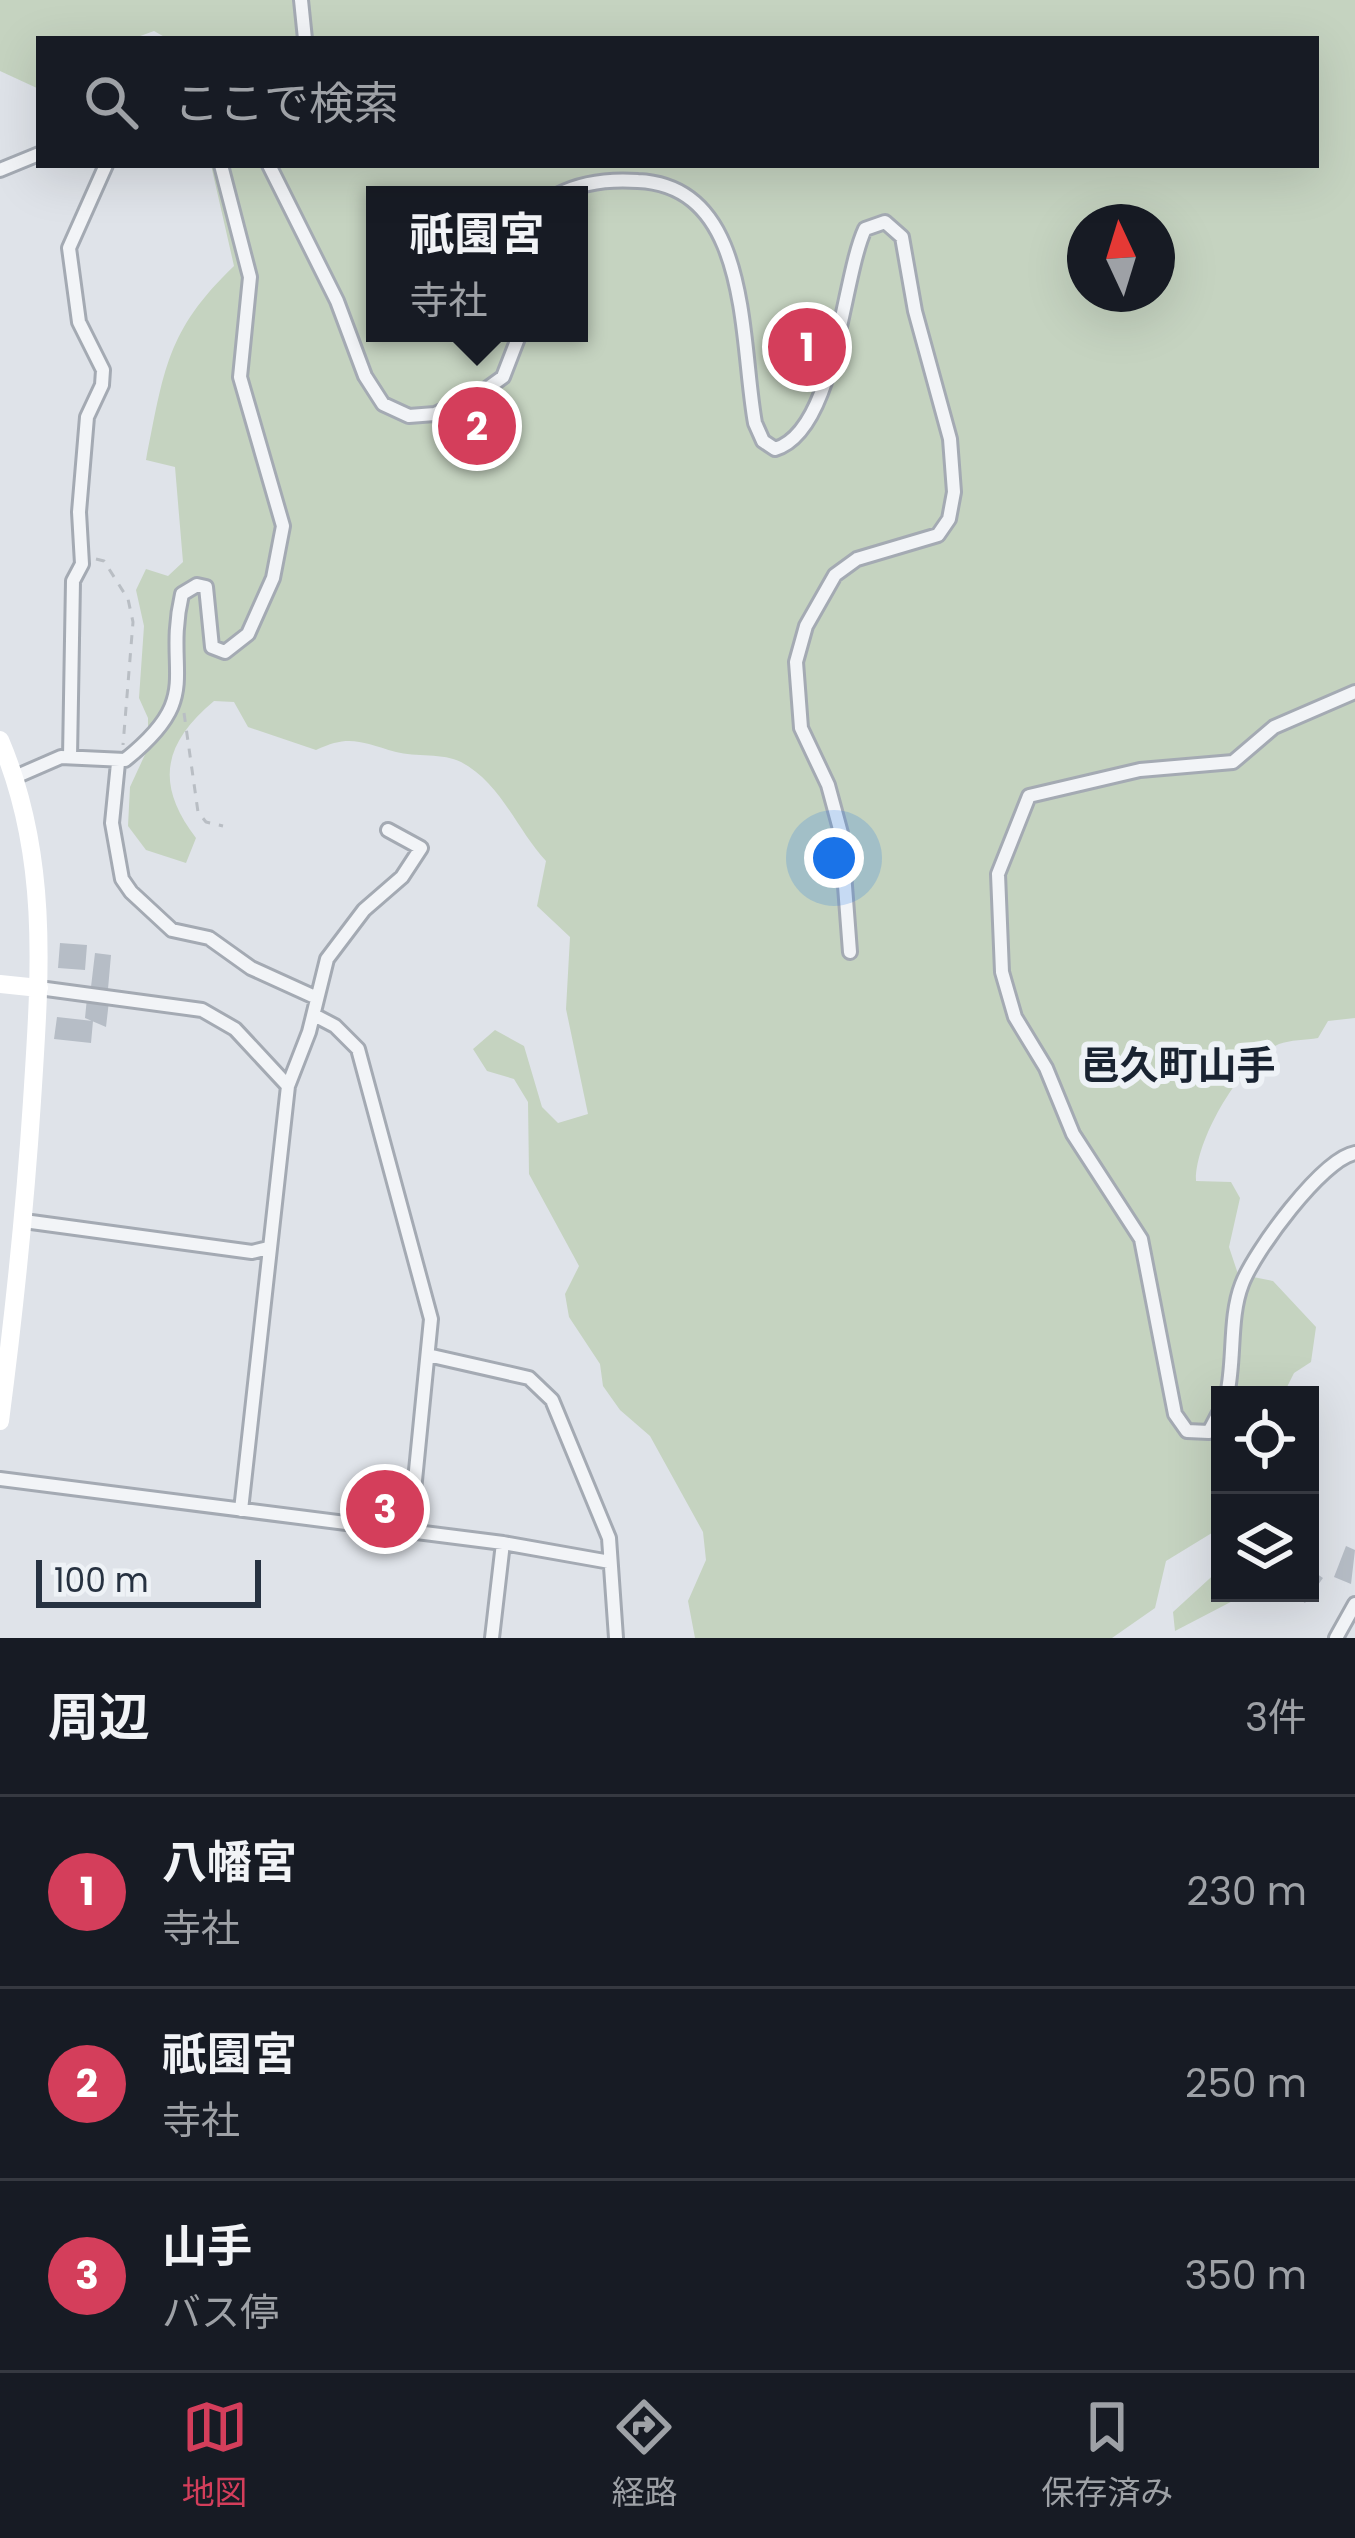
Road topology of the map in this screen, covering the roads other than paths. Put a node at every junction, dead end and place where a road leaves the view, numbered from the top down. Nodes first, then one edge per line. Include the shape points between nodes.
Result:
1 (301, 0) edge
2 (305, 36) edge
3 (36, 155) edge
4 (105, 168) edge
5 (222, 168) edge
6 (270, 168) edge
7 (0, 170) edge
8 (574, 186) edge
9 (517, 342) edge
10 (1355, 692) edge
11 (0, 740) edge
12 (70, 757) junction
13 (121, 761) junction
14 (14, 777) junction
15 (388, 830) dead end
16 (850, 952) dead end
17 (0, 984) edge
18 (39, 988) junction
19 (317, 998) junction
20 (314, 1015) junction
21 (288, 1086) junction
22 (1354, 1155) edge
23 (24, 1221) junction
24 (268, 1248) junction
25 (432, 1355) junction
26 (1228, 1386) edge
27 (0, 1421) edge
28 (1211, 1428) edge
29 (0, 1479) edge
30 (241, 1510) junction
31 (410, 1531) junction
32 (503, 1543) junction
33 (610, 1562) junction
34 (1355, 1604) edge
35 (492, 1638) edge
36 (616, 1638) edge
37 (1336, 1638) edge

1 - 2 street
3 - 7 street
4 - 12 street via 69,248 79,322 103,370 87,417
5 - 13 street via 250,277 240,377 283,526 273,578 238,646 212,647 206,587 182,594 170,718
6 - 9 street via 382,404 410,416 435,414 503,377
8 - 16 street via 667,183 713,218 727,249 755,423 775,449 817,399 865,229 885,222 902,237 950,439 949,519 922,544 857,559 835,574 806,626 795,676 801,728 841,833
10 - 28 street via 1274,727 1233,762 1141,770 1029,796 998,874 1002,972 1015,1017 1073,1134 1141,1239 1175,1414 1187,1431
11 - 14 street
12 - 13 street
12 - 14 street
13 - 19 street via 112,823 131,892 172,931 209,938
14 - 18 street via 38,890
15 - 19 street via 421,848 326,959
17 - 18 street
18 - 21 street via 202,1010 235,1029
18 - 23 street
19 - 20 street
20 - 21 street
20 - 25 street via 358,1049 431,1319
21 - 24 street
22 - 26 street via 1316,1180 1240,1286
23 - 24 street
23 - 27 street
24 - 30 street
25 - 31 street
25 - 33 street via 538,1384 580,1459
29 - 30 street
30 - 31 street
31 - 32 street
32 - 33 street
32 - 35 street
33 - 36 street
34 - 37 street

